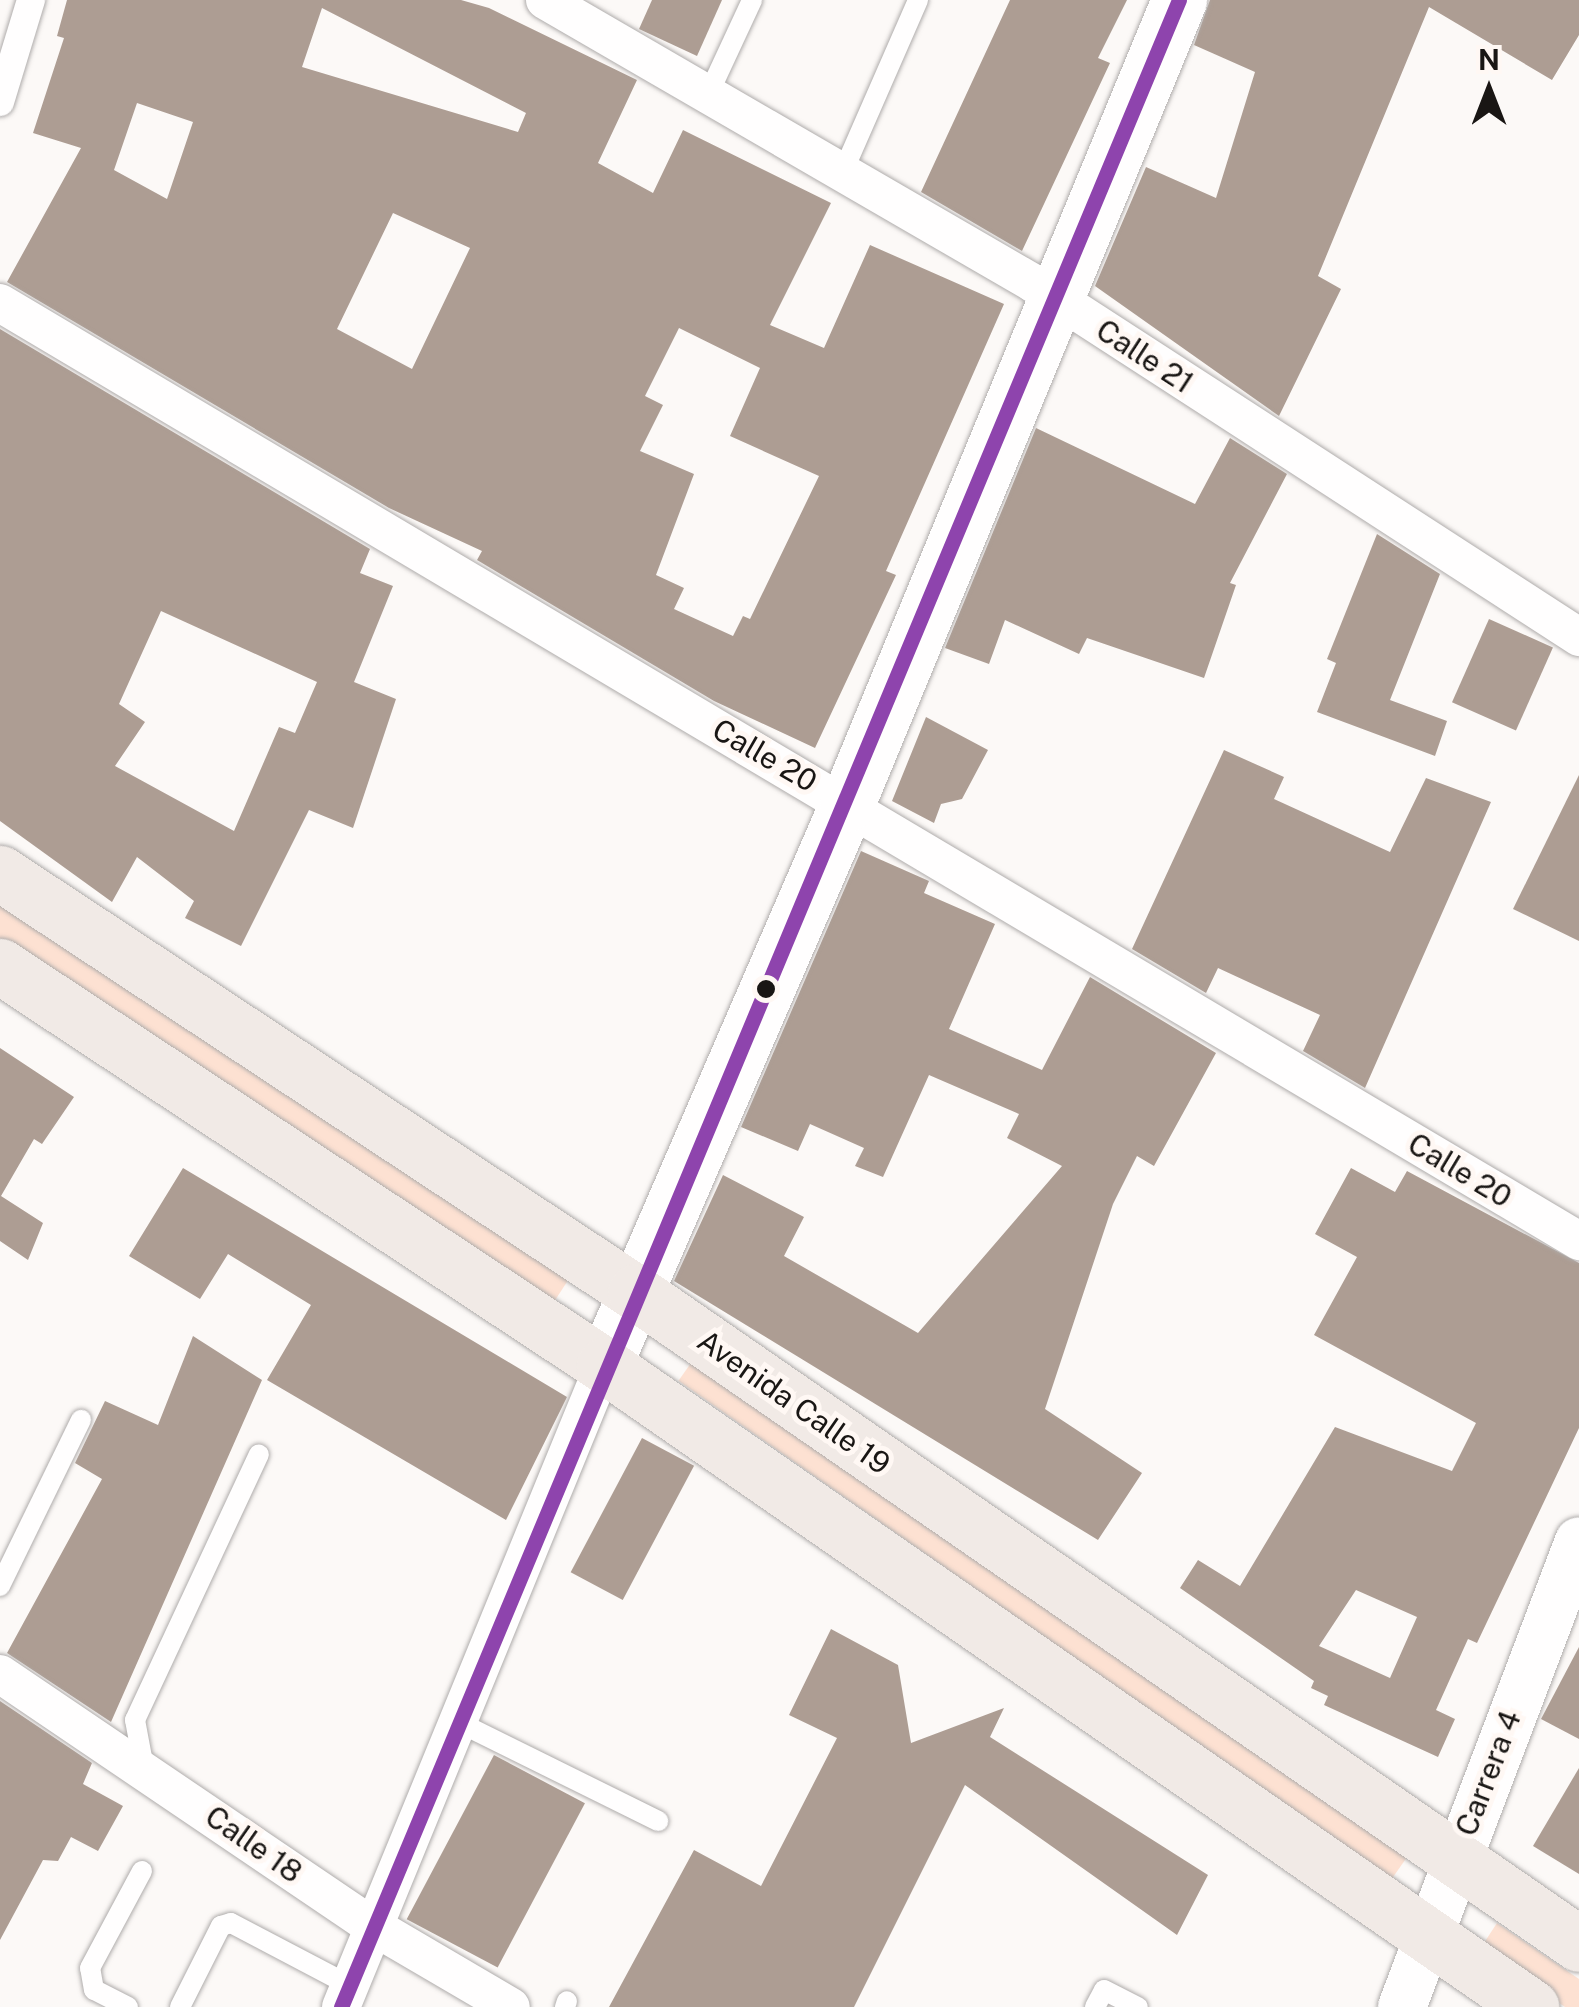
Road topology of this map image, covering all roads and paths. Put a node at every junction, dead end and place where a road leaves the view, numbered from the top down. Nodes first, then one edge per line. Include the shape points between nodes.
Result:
1 (31, 0) edge
2 (546, 0) edge
3 (752, 0) edge
4 (918, 0) edge
5 (1179, 0) edge
6 (708, 96) junction
7 (0, 102) edge
8 (842, 174) junction
9 (1057, 299) junction
10 (0, 304) edge
11 (1579, 637) edge
12 (847, 804) junction
13 (0, 873) edge
14 (0, 966) edge
15 (1579, 1241) edge
16 (634, 1292) junction
17 (604, 1365) junction
18 (82, 1420) dead end
19 (260, 1454) dead end
20 (1579, 1542) edge
21 (0, 1586) edge
22 (0, 1674) edge
23 (462, 1724) junction
24 (144, 1768) junction
25 (658, 1821) dead end
26 (1456, 1858) junction
27 (142, 1871) dead end
28 (371, 1925) junction
29 (1429, 1936) junction
30 (1579, 1944) edge
31 (345, 1996) edge
32 (128, 2007) edge
33 (180, 2007) edge
34 (511, 2007) edge
35 (1095, 2007) edge
36 (1138, 2007) edge
37 (1402, 2007) edge
38 (1531, 2007) edge

1 - 7 street
2 - 6 street, Calle 21
3 - 6 lane
4 - 8 lane
5 - 9 main road
6 - 8 street, Calle 21
8 - 9 street, Calle 21
9 - 11 street, Calle 21
9 - 12 main road
10 - 12 street, Calle 20
12 - 15 street, Calle 20
12 - 16 main road
13 - 16 main road, Avenida Calle 19
14 - 17 main road
16 - 17 main road
16 - 26 main road, Avenida Calle 19
17 - 23 street
17 - 29 main road
18 - 21 lane
19 - 24 lane via 135,1720
20 - 26 street, Carrera 4
22 - 24 street, Calle 18
23 - 25 lane
23 - 28 street
24 - 28 street, Calle 18
26 - 29 street, Carrera 4
26 - 30 main road, Avenida Calle 19
27 - 32 lane via 90,1968 94,1990
28 - 31 street
28 - 34 street, Calle 18
29 - 37 street, Carrera 4
29 - 38 main road
31 - 33 lane via 231,1923 222,1926
35 - 36 lane via 1104,1990

